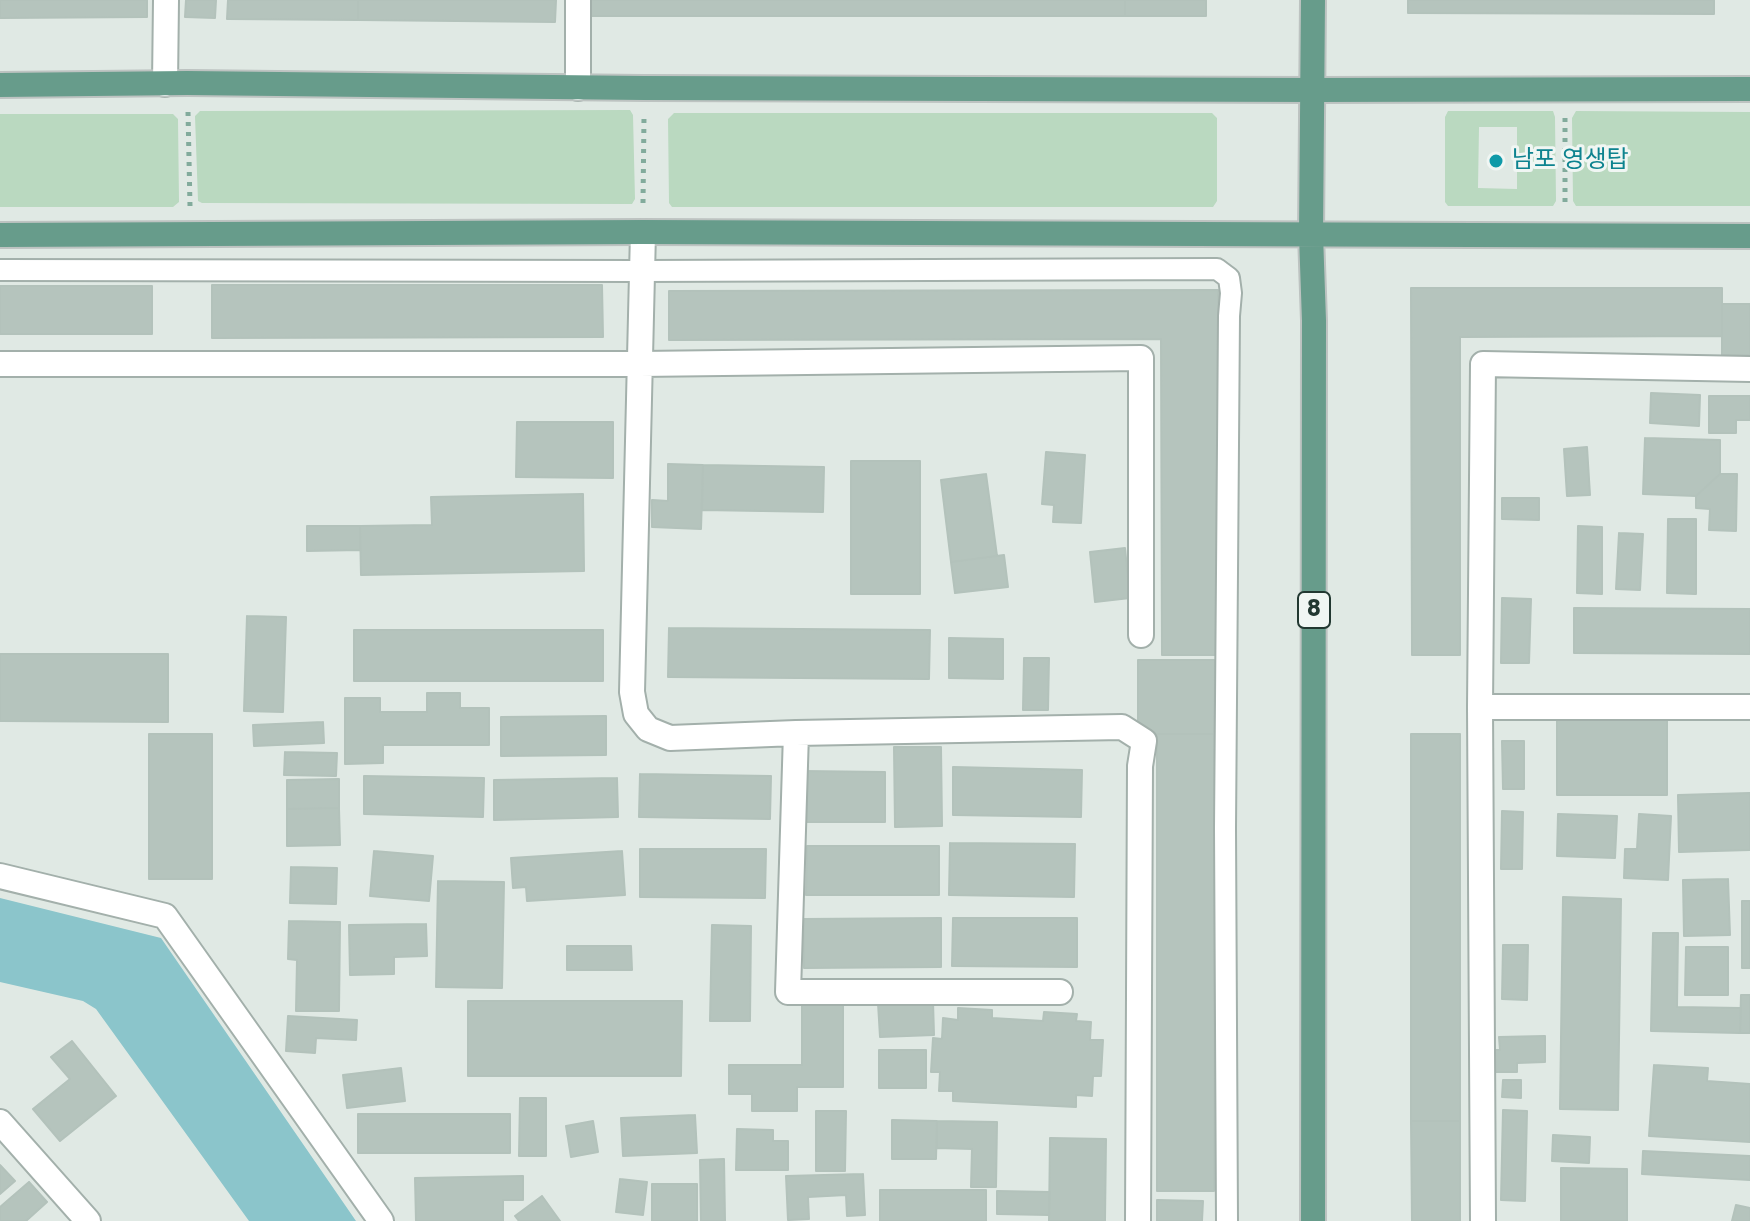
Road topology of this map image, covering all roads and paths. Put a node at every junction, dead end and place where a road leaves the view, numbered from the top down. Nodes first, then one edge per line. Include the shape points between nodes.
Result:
1 (166, 0) edge
2 (578, 0) edge
3 (1313, 0) edge
4 (176, 83) junction
5 (0, 85) edge
6 (578, 88) junction
7 (644, 88) junction
8 (1565, 89) junction
9 (1750, 89) edge
10 (1313, 90) junction
11 (643, 232) junction
12 (0, 235) edge
13 (190, 235) junction
14 (1311, 235) junction
15 (1565, 236) junction
16 (1750, 236) edge
17 (0, 270) edge
18 (641, 271) junction
19 (0, 364) edge
20 (640, 364) junction
21 (1750, 369) edge
22 (1141, 635) dead end
23 (1480, 707) junction
24 (1750, 707) edge
25 (796, 733) junction
26 (0, 876) edge
27 (1060, 992) dead end
28 (0, 1122) edge
29 (88, 1221) edge
30 (381, 1221) edge
31 (1138, 1221) edge
32 (1227, 1221) edge
33 (1313, 1221) edge
34 (1483, 1221) edge

1 - 4 street
2 - 6 street
3 - 10 main road, 8
4 - 5 main road
4 - 6 main road
4 - 13 path
6 - 7 main road
7 - 10 main road
7 - 11 path
8 - 9 main road
8 - 10 main road
8 - 15 path
10 - 14 main road, 8
11 - 13 main road
11 - 14 main road
11 - 18 street
12 - 13 main road
14 - 15 main road
14 - 33 main road, 8
15 - 16 main road
17 - 18 street
18 - 20 street
18 - 32 street via 1217,269 1229,278
19 - 20 street
20 - 22 street via 1141,358
20 - 25 street via 632,692 636,714 648,729 670,738
21 - 23 street via 1483,364
23 - 24 street
23 - 34 street
25 - 27 street via 788,992
25 - 31 street via 1122,727 1144,741
26 - 30 street via 165,916
28 - 29 street

